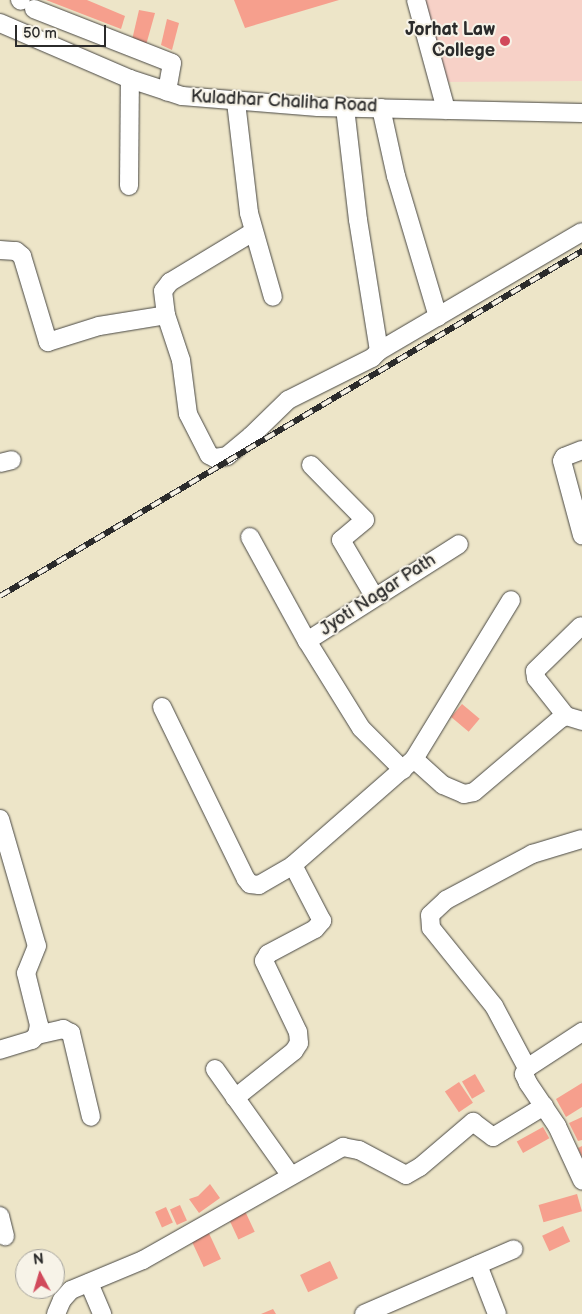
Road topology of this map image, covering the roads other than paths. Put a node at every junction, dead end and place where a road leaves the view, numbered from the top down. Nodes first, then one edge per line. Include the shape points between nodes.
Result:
1 (416, 0) edge
2 (25, 3) edge
3 (0, 23) edge
4 (130, 79) junction
5 (167, 92) junction
6 (236, 102) junction
7 (345, 107) junction
8 (381, 108) junction
9 (446, 110) junction
10 (582, 113) edge
11 (129, 186) dead end
12 (253, 232) junction
13 (582, 232) edge
14 (0, 250) edge
15 (273, 297) dead end
16 (166, 314) junction
17 (438, 317) junction
18 (379, 351) junction
19 (582, 450) edge
20 (311, 465) dead end
21 (582, 536) edge
22 (250, 538) dead end
23 (459, 544) dead end
24 (374, 596) junction
25 (511, 600) dead end
26 (581, 626) dead end
27 (307, 641) junction
28 (162, 707) dead end
29 (574, 718) edge
30 (409, 764) junction
31 (0, 819) edge
32 (582, 839) edge
33 (4, 844) edge
34 (293, 865) junction
35 (582, 1032) edge
36 (37, 1036) junction
37 (0, 1050) edge
38 (527, 1068) junction
39 (215, 1069) dead end
40 (235, 1098) junction
41 (544, 1106) junction
42 (91, 1117) dead end
43 (291, 1176) junction
44 (582, 1180) edge
45 (0, 1216) edge
46 (5, 1236) dead end
47 (514, 1249) dead end
48 (478, 1265) junction
49 (89, 1283) junction
50 (56, 1314) edge
51 (102, 1314) edge
52 (364, 1314) edge
53 (497, 1314) edge

1 - 9 street
2 - 5 street via 172,63
3 - 4 street, Kuladhar Chaliha Road
4 - 5 street, Kuladhar Chaliha Road
4 - 11 street
5 - 6 street, Kuladhar Chaliha Road
6 - 7 street, Kuladhar Chaliha Road
6 - 12 street
7 - 8 street, Kuladhar Chaliha Road
7 - 18 street via 359,229
8 - 9 street, Kuladhar Chaliha Road
8 - 17 street via 396,176
9 - 10 street, Kuladhar Chaliha Road
12 - 15 street
12 - 16 street via 170,282 163,291
13 - 17 street
14 - 16 street via 16,251 22,256 48,342 99,326
16 - 18 street via 181,360 188,414 209,455 215,458 227,456 288,400 372,358
17 - 18 street
19 - 21 street via 564,457 562,461
20 - 24 street via 365,520 342,540
22 - 27 street
23 - 24 street, Jyoti Nagar Path
24 - 27 street, Jyoti Nagar Path
25 - 30 street
26 - 29 street via 535,671 536,678
27 - 30 street, Jyoti Nagar Path via 361,728
28 - 34 street via 250,884 259,885
29 - 30 street, Jyoti Nagar Path via 474,792 464,794 443,785
30 - 34 street via 338,822
31 - 33 street
32 - 38 street via 532,854 446,900 430,915 431,928 494,1006
33 - 36 street via 37,946 26,973 39,1025
34 - 40 street via 322,921 315,929 268,954 264,961 298,1032 299,1043 294,1052
35 - 38 street
36 - 37 street
36 - 42 street via 63,1029 71,1034
38 - 41 street via 525,1079
39 - 40 street
40 - 43 street
41 - 43 street via 492,1137 473,1122 406,1175 351,1147 343,1147
41 - 44 street via 562,1133
43 - 49 street via 143,1260
45 - 46 street
47 - 48 street
48 - 52 street
48 - 53 street
49 - 50 street via 66,1294
49 - 51 street

